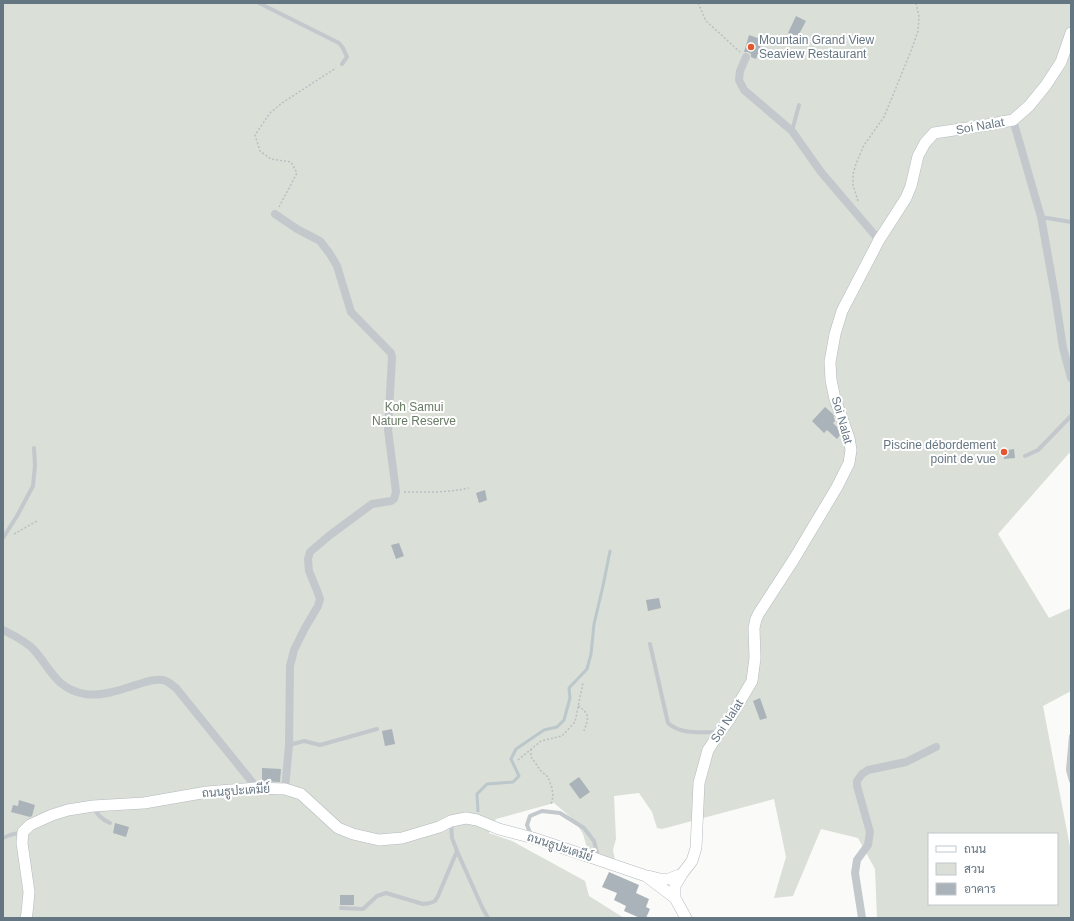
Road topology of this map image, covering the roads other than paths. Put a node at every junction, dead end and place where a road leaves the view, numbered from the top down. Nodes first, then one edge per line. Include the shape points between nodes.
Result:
1 (259, 3) edge
2 (1071, 33) edge
3 (746, 57) road end
4 (342, 64) road end
5 (799, 105) dead end
6 (1013, 120) junction
7 (792, 131) junction
8 (275, 214) road end
9 (1041, 217) junction
10 (1071, 222) edge
11 (879, 240) junction
12 (1071, 378) edge
13 (1071, 416) edge
14 (34, 448) dead end
15 (1025, 456) dead end
16 (4, 538) edge
17 (3, 630) edge
18 (650, 644) dead end
19 (377, 729) dead end
20 (720, 732) junction
21 (1071, 736) edge
22 (289, 745) junction
23 (936, 747) dead end
24 (1071, 781) edge
25 (257, 788) junction
26 (285, 789) junction
27 (93, 806) junction
28 (451, 821) junction
29 (110, 823) dead end
30 (23, 832) junction
31 (3, 838) edge
32 (533, 838) junction
33 (457, 851) junction
34 (599, 860) junction
35 (682, 874) junction
36 (646, 876) junction
37 (675, 898) junction
38 (341, 908) dead end
39 (26, 918) edge
40 (488, 918) edge
41 (686, 918) edge
42 (862, 918) edge

1 - 4 lane via 339,44 346,57
2 - 6 street, Soi Nalat via 1061,62 1046,85 1029,106
3 - 7 street via 739,80 744,90
5 - 7 lane
6 - 9 street
6 - 11 street, Soi Nalat via 934,134 918,156 906,198
7 - 11 street via 821,172
8 - 22 street via 320,241 338,266 351,312 391,353 388,430 396,492 394,499 372,504 310,552 309,571 320,600 294,650 290,666
9 - 10 lane
9 - 12 street via 1063,348
11 - 20 street, Soi Nalat via 842,311 830,362 835,399 849,438 849,463 756,619 752,680
13 - 15 lane via 1038,450
14 - 16 lane via 32,486
17 - 25 street via 33,648 59,682 74,691 87,694 106,693 149,681 162,680 170,683
18 - 20 lane via 668,723 687,732
19 - 22 lane via 320,745 304,741
20 - 35 street, Soi Nalat via 708,750 699,783 696,848 692,861
21 - 24 lane via 1068,770
22 - 26 street
23 - 42 street via 906,762 868,770 857,780 870,832 868,845 857,860 855,873
25 - 26 street, ถนนธูปะเตมีย์
25 - 27 street, ถนนธูปะเตมีย์ via 207,792 144,803
26 - 28 street, ถนนธูปะเตมีย์ via 301,794 338,828 379,840 402,838
27 - 29 lane via 102,820
27 - 30 street, ถนนธูปะเตมีย์ via 52,815 30,825
28 - 32 street, ถนนธูปะเตมีย์ via 466,818 477,820
28 - 33 lane via 452,838
30 - 31 lane
30 - 39 street via 22,843 29,892
32 - 34 street, ถนนธูปะเตมีย์
32 - 34 lane via 527,825 530,816 542,811 560,812 584,828 594,841
33 - 38 lane via 438,896 430,903 423,904 386,893 377,896 363,909
33 - 40 lane
34 - 36 street, ถนนธูปะเตมีย์
35 - 36 street via 669,879
35 - 37 street via 675,886
36 - 37 street, ถนนธูปะเตมีย์
37 - 41 street, ถนนธูปะเตมีย์

